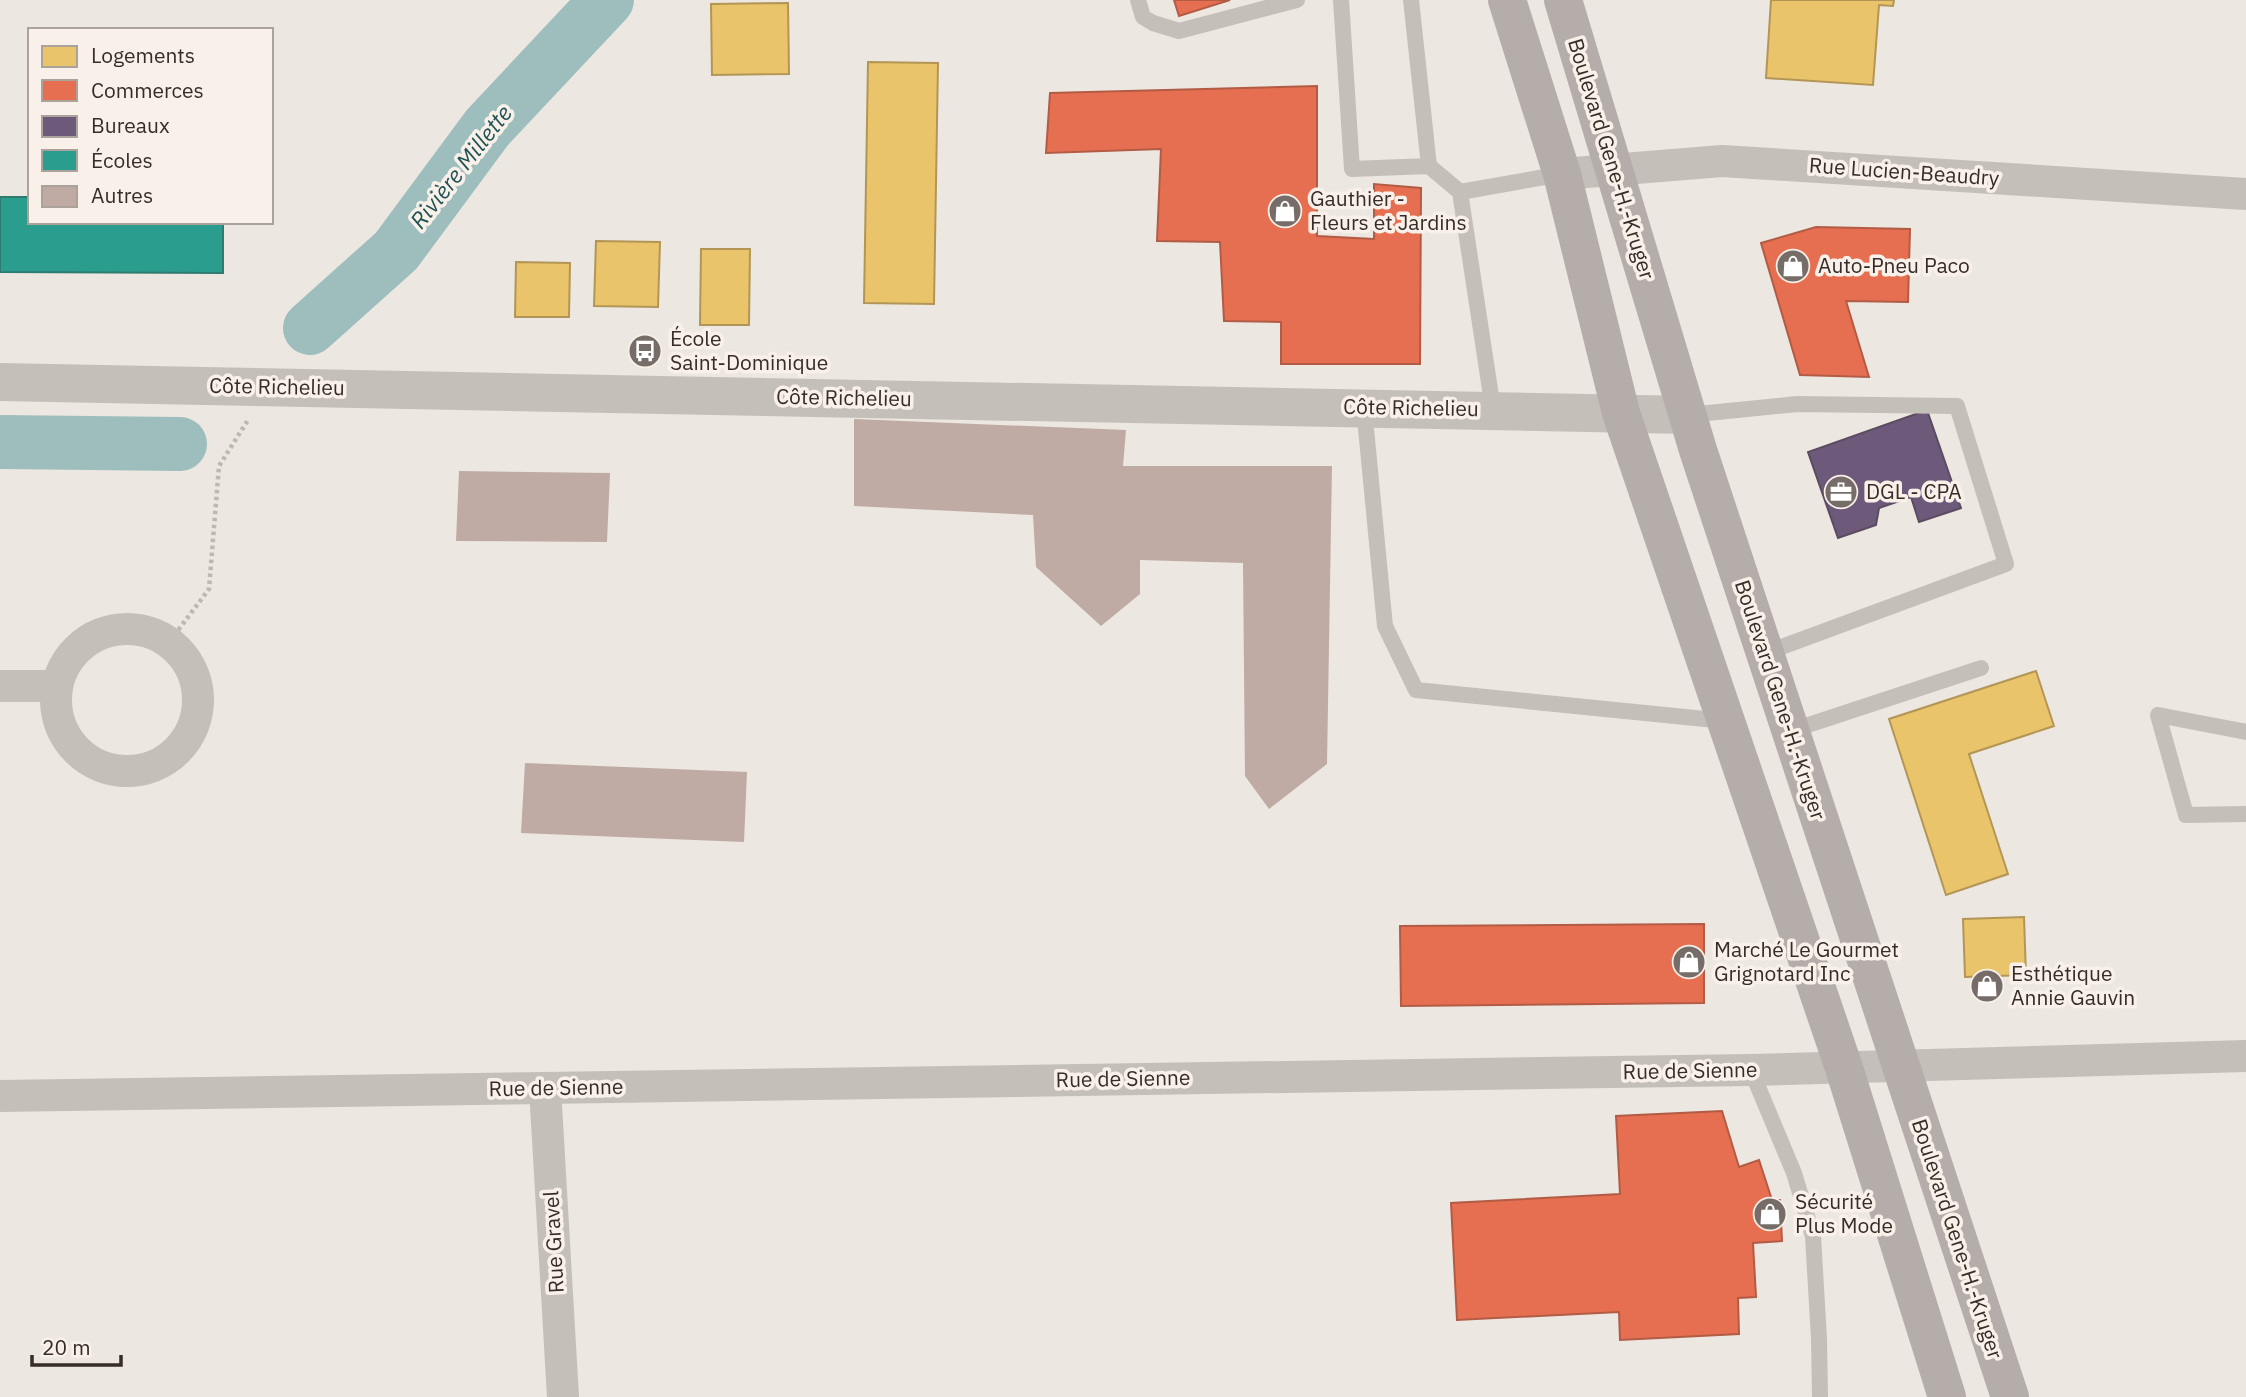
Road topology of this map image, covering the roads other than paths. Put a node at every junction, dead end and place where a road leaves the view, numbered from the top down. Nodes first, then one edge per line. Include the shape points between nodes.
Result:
1 (1138, 0) edge
2 (1297, 0) edge
3 (1341, 0) edge
4 (1411, 0) edge
5 (1507, 0) edge
6 (1563, 0) edge
7 (1429, 166) junction
8 (1614, 170) junction
9 (1562, 174) junction
10 (1460, 192) junction
11 (2246, 194) edge
12 (0, 382) edge
13 (1364, 408) junction
14 (1493, 410) junction
15 (1621, 413) junction
16 (1688, 415) junction
17 (1765, 653) junction
18 (1981, 667) dead end
19 (0, 685) edge
20 (57, 686) junction
21 (1726, 721) junction
22 (1790, 731) junction
23 (2246, 732) edge
24 (2246, 814) edge
25 (2246, 1056) edge
26 (1901, 1067) junction
27 (1844, 1068) junction
28 (1751, 1070) junction
29 (545, 1088) junction
30 (0, 1096) edge
31 (563, 1397) edge
32 (1819, 1397) edge
33 (1947, 1397) edge
34 (2010, 1397) edge

1 - 2 lane via 1143,17 1179,31
3 - 7 lane via 1352,169
4 - 7 lane
5 - 9 main road
6 - 8 main road, Boulevard Gene-H.-Kruger
7 - 10 lane
8 - 9 street, Rue Lucien-Beaudry
8 - 11 street, Rue Lucien-Beaudry via 1722,160
8 - 16 main road, Boulevard Gene-H.-Kruger
9 - 10 lane
9 - 15 main road
10 - 14 lane
12 - 13 street, Côte Richelieu
13 - 14 street, Côte Richelieu
13 - 21 lane via 1385,626 1416,690
14 - 15 street, Côte Richelieu
15 - 16 street, Côte Richelieu
15 - 21 main road
16 - 17 main road, Boulevard Gene-H.-Kruger
16 - 17 lane via 1797,404 1956,406 2006,564
17 - 22 main road, Boulevard Gene-H.-Kruger
18 - 22 lane
19 - 20 street
20 - 20 street via 56,709 63,732 77,751 96,764 119,771 164,761 182,746 194,726 199,703 196,679 186,658 170,641 148,631 125,628 101,633 80,645 65,664
21 - 27 main road
22 - 26 main road, Boulevard Gene-H.-Kruger
23 - 24 lane via 2158,715 2186,815
25 - 26 street, Rue de Sienne
26 - 27 street, Rue de Sienne
26 - 34 main road, Boulevard Gene-H.-Kruger
27 - 28 street, Rue de Sienne
27 - 33 main road
28 - 29 street, Rue de Sienne
28 - 32 lane via 1794,1173 1813,1236
29 - 30 street, Rue de Sienne
29 - 31 street, Rue Gravel

